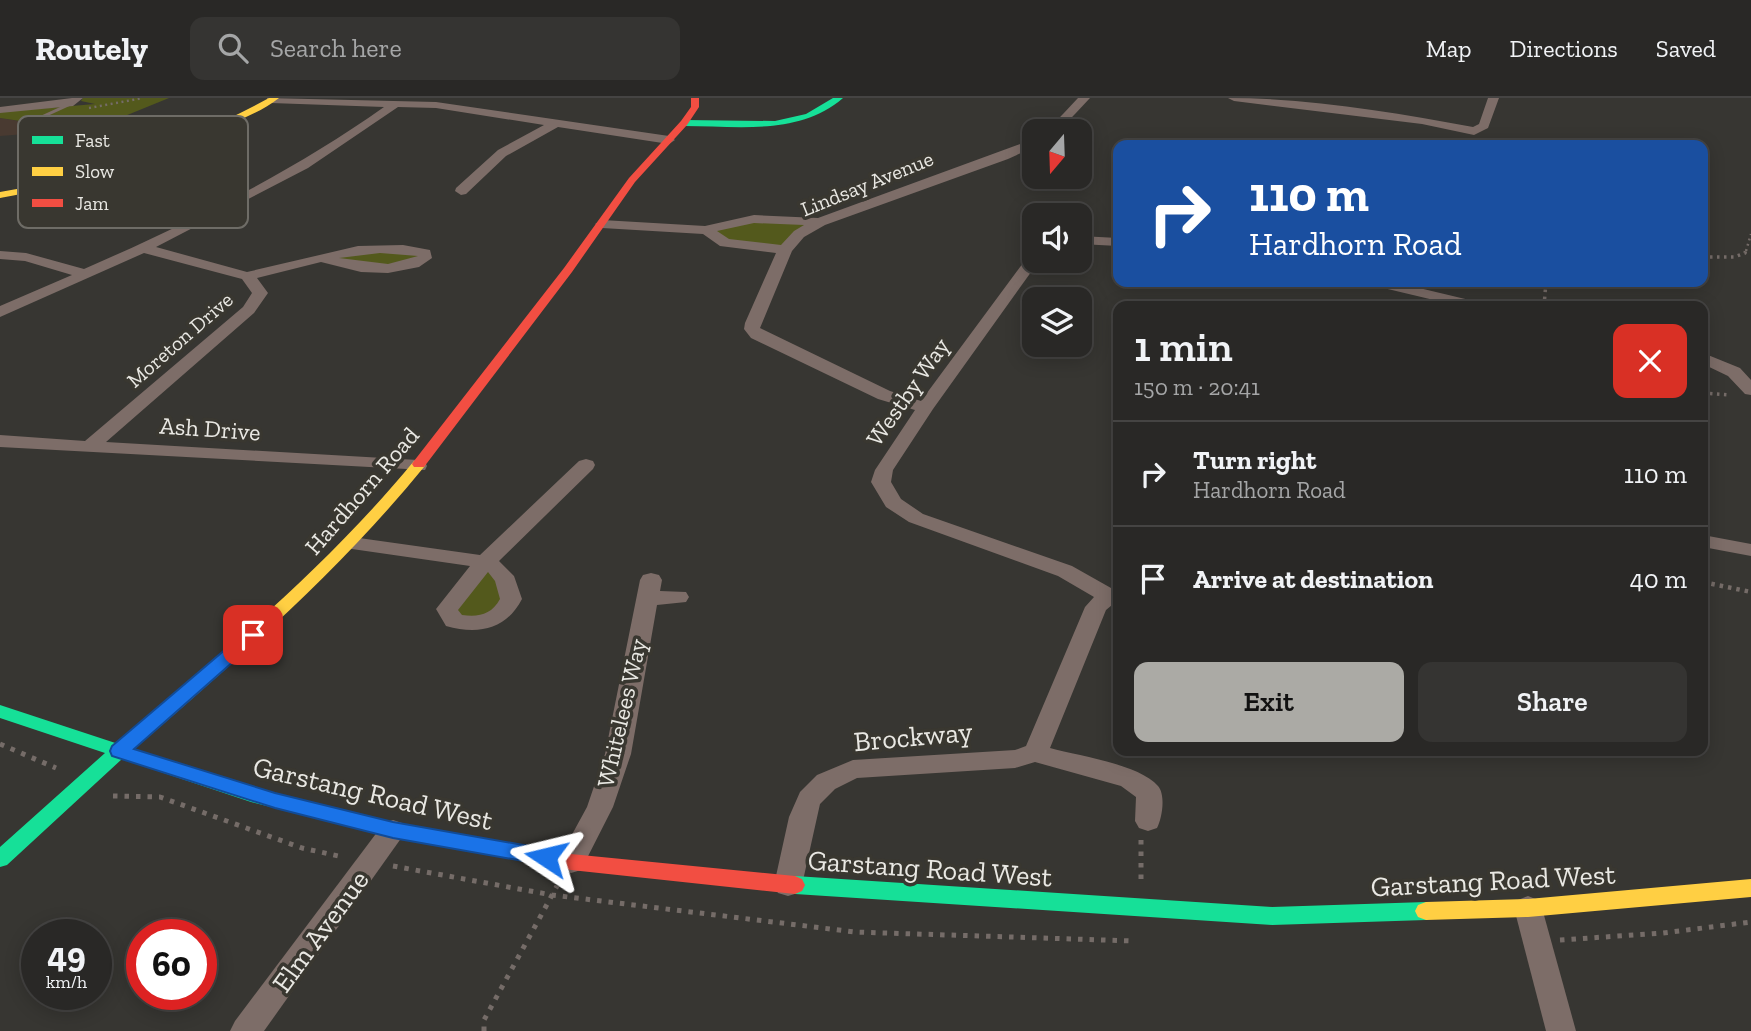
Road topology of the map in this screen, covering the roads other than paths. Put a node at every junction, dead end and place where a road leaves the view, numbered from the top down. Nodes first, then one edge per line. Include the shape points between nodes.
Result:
1 (695, 98) edge
2 (839, 98) edge
3 (1084, 98) edge
4 (1234, 98) edge
5 (1365, 98) edge
6 (1494, 98) edge
7 (273, 99) edge
8 (77, 103) edge
9 (397, 103) junction
10 (0, 110) edge
11 (1361, 113) junction
12 (44, 116) edge
13 (237, 116) edge
14 (1064, 119) edge
15 (556, 123) junction
16 (684, 123) junction
17 (1474, 131) junction
18 (669, 140) junction
19 (1474, 140) edge
20 (1022, 147) edge
21 (461, 191) dead end
22 (18, 192) edge
23 (248, 193) edge
24 (0, 195) edge
25 (820, 222) junction
26 (602, 224) junction
27 (181, 228) edge
28 (706, 230) junction
29 (1092, 241) edge
30 (1113, 242) edge
31 (142, 248) junction
32 (785, 250) junction
33 (0, 255) edge
34 (324, 258) junction
35 (1023, 273) edge
36 (86, 274) junction
37 (247, 276) junction
38 (1413, 287) edge
39 (1443, 301) edge
40 (0, 312) edge
41 (1708, 360) edge
42 (1751, 390) edge
43 (925, 408) junction
44 (0, 441) edge
45 (90, 446) junction
46 (586, 465) dead end
47 (418, 466) junction
48 (1708, 542) edge
49 (352, 543) junction
50 (1751, 550) edge
51 (1113, 594) edge
52 (678, 597) dead end
53 (0, 711) edge
54 (119, 751) junction
55 (1035, 752) junction
56 (1148, 821) road end
57 (393, 830) junction
58 (0, 859) edge
59 (571, 862) junction
60 (788, 885) junction
61 (1751, 888) edge
62 (1528, 908) junction
63 (246, 1031) edge
64 (1561, 1031) edge

1 - 16 street, Hardhorn Road via 695,107
2 - 16 street via 810,116 775,124
3 - 14 street
4 - 11 street
5 - 11 street
6 - 17 street via 1485,126
7 - 9 street
7 - 13 street
8 - 10 street
8 - 12 lane
9 - 15 street
9 - 23 street via 308,162
11 - 17 street
15 - 18 street
15 - 21 street via 502,153
16 - 18 street, Hardhorn Road
17 - 19 street
18 - 26 street, Hardhorn Road via 632,180
20 - 25 street, Lindsay Avenue
22 - 24 street
25 - 28 street via 754,219
25 - 32 street, Lindsay Avenue via 799,234
26 - 28 street
26 - 47 street, Hardhorn Road
27 - 31 street
28 - 32 street via 724,243
29 - 30 street
31 - 36 street
31 - 37 street, Moreton Drive
32 - 43 street, Lindsay Avenue via 752,329 757,335 884,395
33 - 36 street via 39,260
34 - 34 street via 372,248 425,253 416,264 399,268 343,265
34 - 37 street
35 - 43 street, Westby Way
36 - 40 street
37 - 45 street, Moreton Drive via 260,293 249,310
38 - 39 street
41 - 42 street via 1734,372
43 - 51 street, Westby Way via 884,470 881,482 893,503 916,518 1065,571
44 - 45 street, Ash Drive
45 - 47 street, Ash Drive
46 - 49 street via 485,562
47 - 49 street, Hardhorn Road
48 - 50 street
49 - 54 street, Hardhorn Road
51 - 55 street via 1096,607
52 - 59 street, Whitelees Way via 649,589 618,754 600,807
53 - 54 street, Garstang Road West
54 - 57 street, Garstang Road West via 251,795
54 - 58 street, Hardhorn Road
55 - 56 street, Brockway via 1129,779 1149,793
55 - 60 street, Brockway via 1015,759 853,769 826,782 809,799 802,817
57 - 59 street, Garstang Road West
57 - 63 street, Elm Avenue
59 - 60 street, Garstang Road West
60 - 62 street, Garstang Road West via 1272,916
61 - 62 street, Garstang Road West
62 - 64 street

